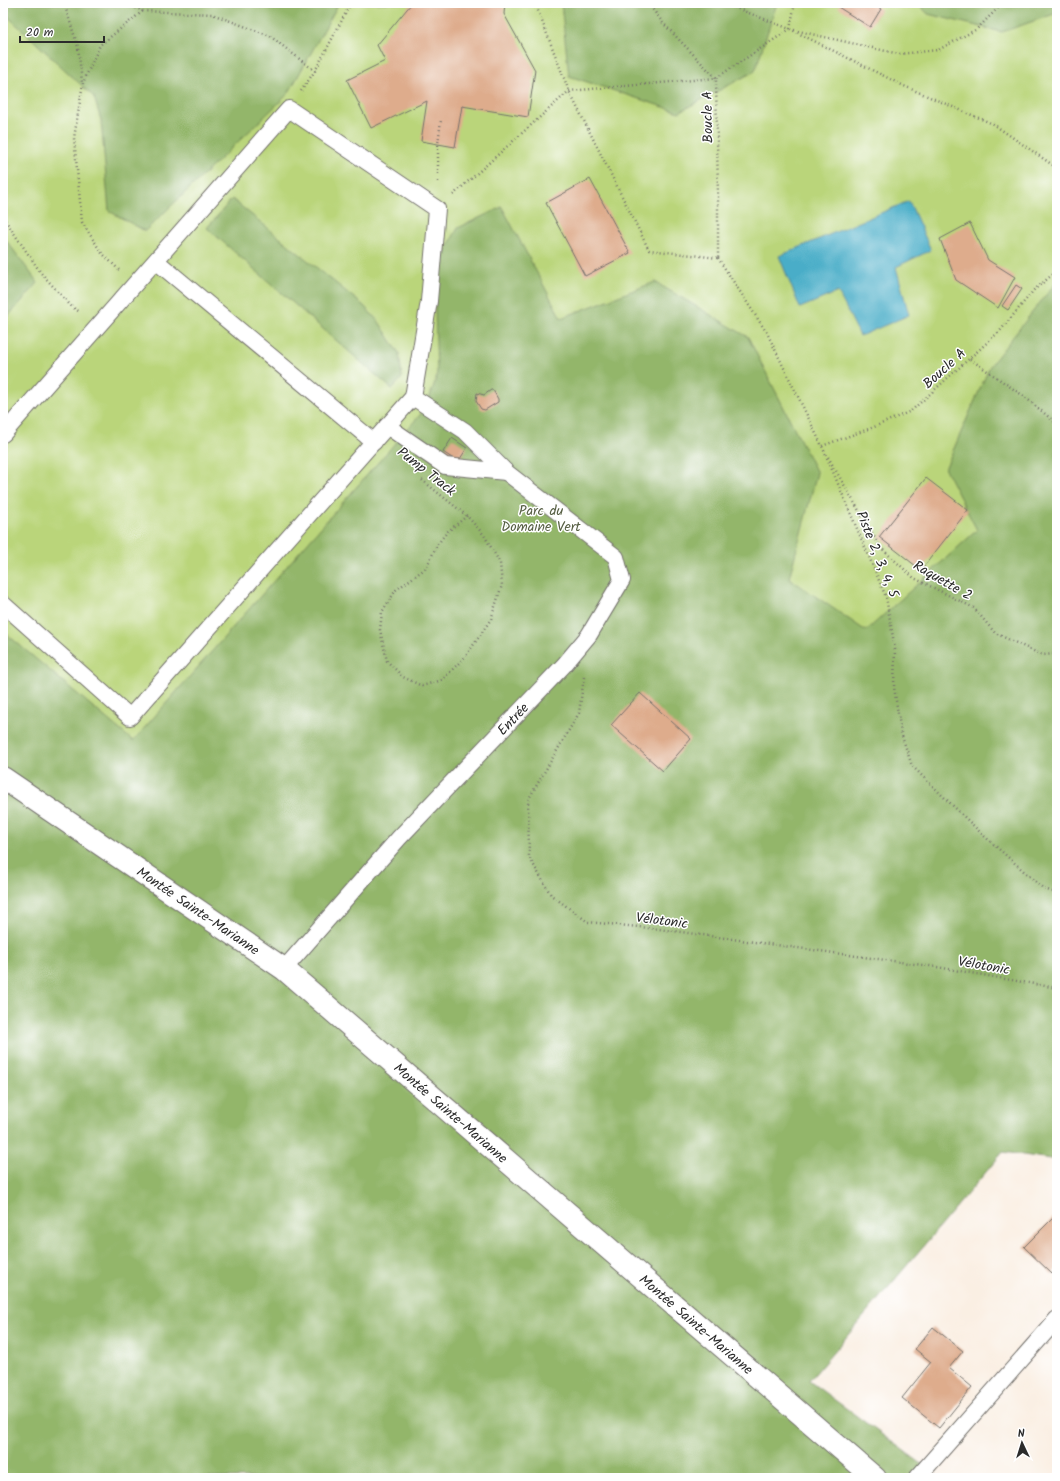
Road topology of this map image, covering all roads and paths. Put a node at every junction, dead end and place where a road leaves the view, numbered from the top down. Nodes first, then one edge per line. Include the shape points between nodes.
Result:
1 (64, 3) edge
2 (124, 3) edge
3 (351, 3) edge
4 (535, 3) edge
5 (648, 3) edge
6 (723, 3) edge
7 (795, 3) edge
8 (1003, 3) edge
9 (143, 11) junction
10 (790, 29) junction
11 (716, 78) junction
12 (82, 83) junction
13 (569, 91) junction
14 (441, 120) dead end
15 (1057, 168) edge
16 (437, 209) junction
17 (3, 216) edge
18 (718, 258) junction
19 (156, 261) junction
20 (1057, 271) edge
21 (134, 286) junction
22 (101, 323) junction
23 (970, 359) junction
24 (413, 397) junction
25 (1057, 424) edge
26 (387, 426) junction
27 (3, 434) edge
28 (374, 442) junction
29 (822, 446) junction
30 (506, 472) junction
31 (422, 480) dead end
32 (467, 516) junction
33 (3, 604) edge
34 (1057, 654) edge
35 (584, 674) dead end
36 (3, 778) edge
37 (1057, 893) edge
38 (284, 969) junction
39 (1057, 988) edge
40 (1057, 1319) edge
41 (875, 1478) edge
42 (917, 1478) edge

1 - 12 path via 78,47
2 - 9 path
3 - 9 path via 315,71 270,36 212,14
4 - 13 path
5 - 11 path, Boucle A via 663,23
6 - 10 path
7 - 10 path
8 - 10 path via 977,29 938,50 899,54
9 - 12 path via 100,45
10 - 11 path
10 - 15 path via 904,86 992,124
11 - 13 path
11 - 18 path, Boucle A
12 - 21 path via 74,138 82,222 101,252
13 - 16 path
13 - 18 path via 649,250
14 - 16 path
16 - 19 lane via 289,109
16 - 24 lane via 429,301
17 - 22 path via 41,272 72,307
18 - 29 path, Piste 2, 3, 4, 5 via 767,333
19 - 21 lane
19 - 28 lane
20 - 23 path, Boucle A via 1034,290 1000,331
21 - 22 lane
22 - 27 lane
23 - 25 path via 1025,397
23 - 29 path, Boucle A via 911,411 874,428
24 - 26 lane
24 - 30 lane, Entrée via 465,431
26 - 28 lane
26 - 30 lane via 445,466
28 - 33 lane via 130,717
29 - 34 path, Raquette 2 via 880,547 908,573 974,608 995,633 1042,655
29 - 37 path, Piste 2, 3, 4, 5 via 886,597 895,648 894,687 901,734 912,766 1044,890
30 - 38 lane, Entrée via 616,557 622,580 589,635 564,665 399,838
31 - 32 path, Pump Track
32 - 32 path, Pump Track via 484,534 500,563 502,585 491,619 466,656 442,680 422,686 403,677 387,661 380,630 382,612 396,590 426,568 437,545 447,532
35 - 39 path, Vélotonic via 579,714 528,800 529,857 552,895 588,922 937,966
36 - 38 street, Montée Sainte-Marianne
38 - 41 street, Montée Sainte-Marianne
40 - 42 lane

